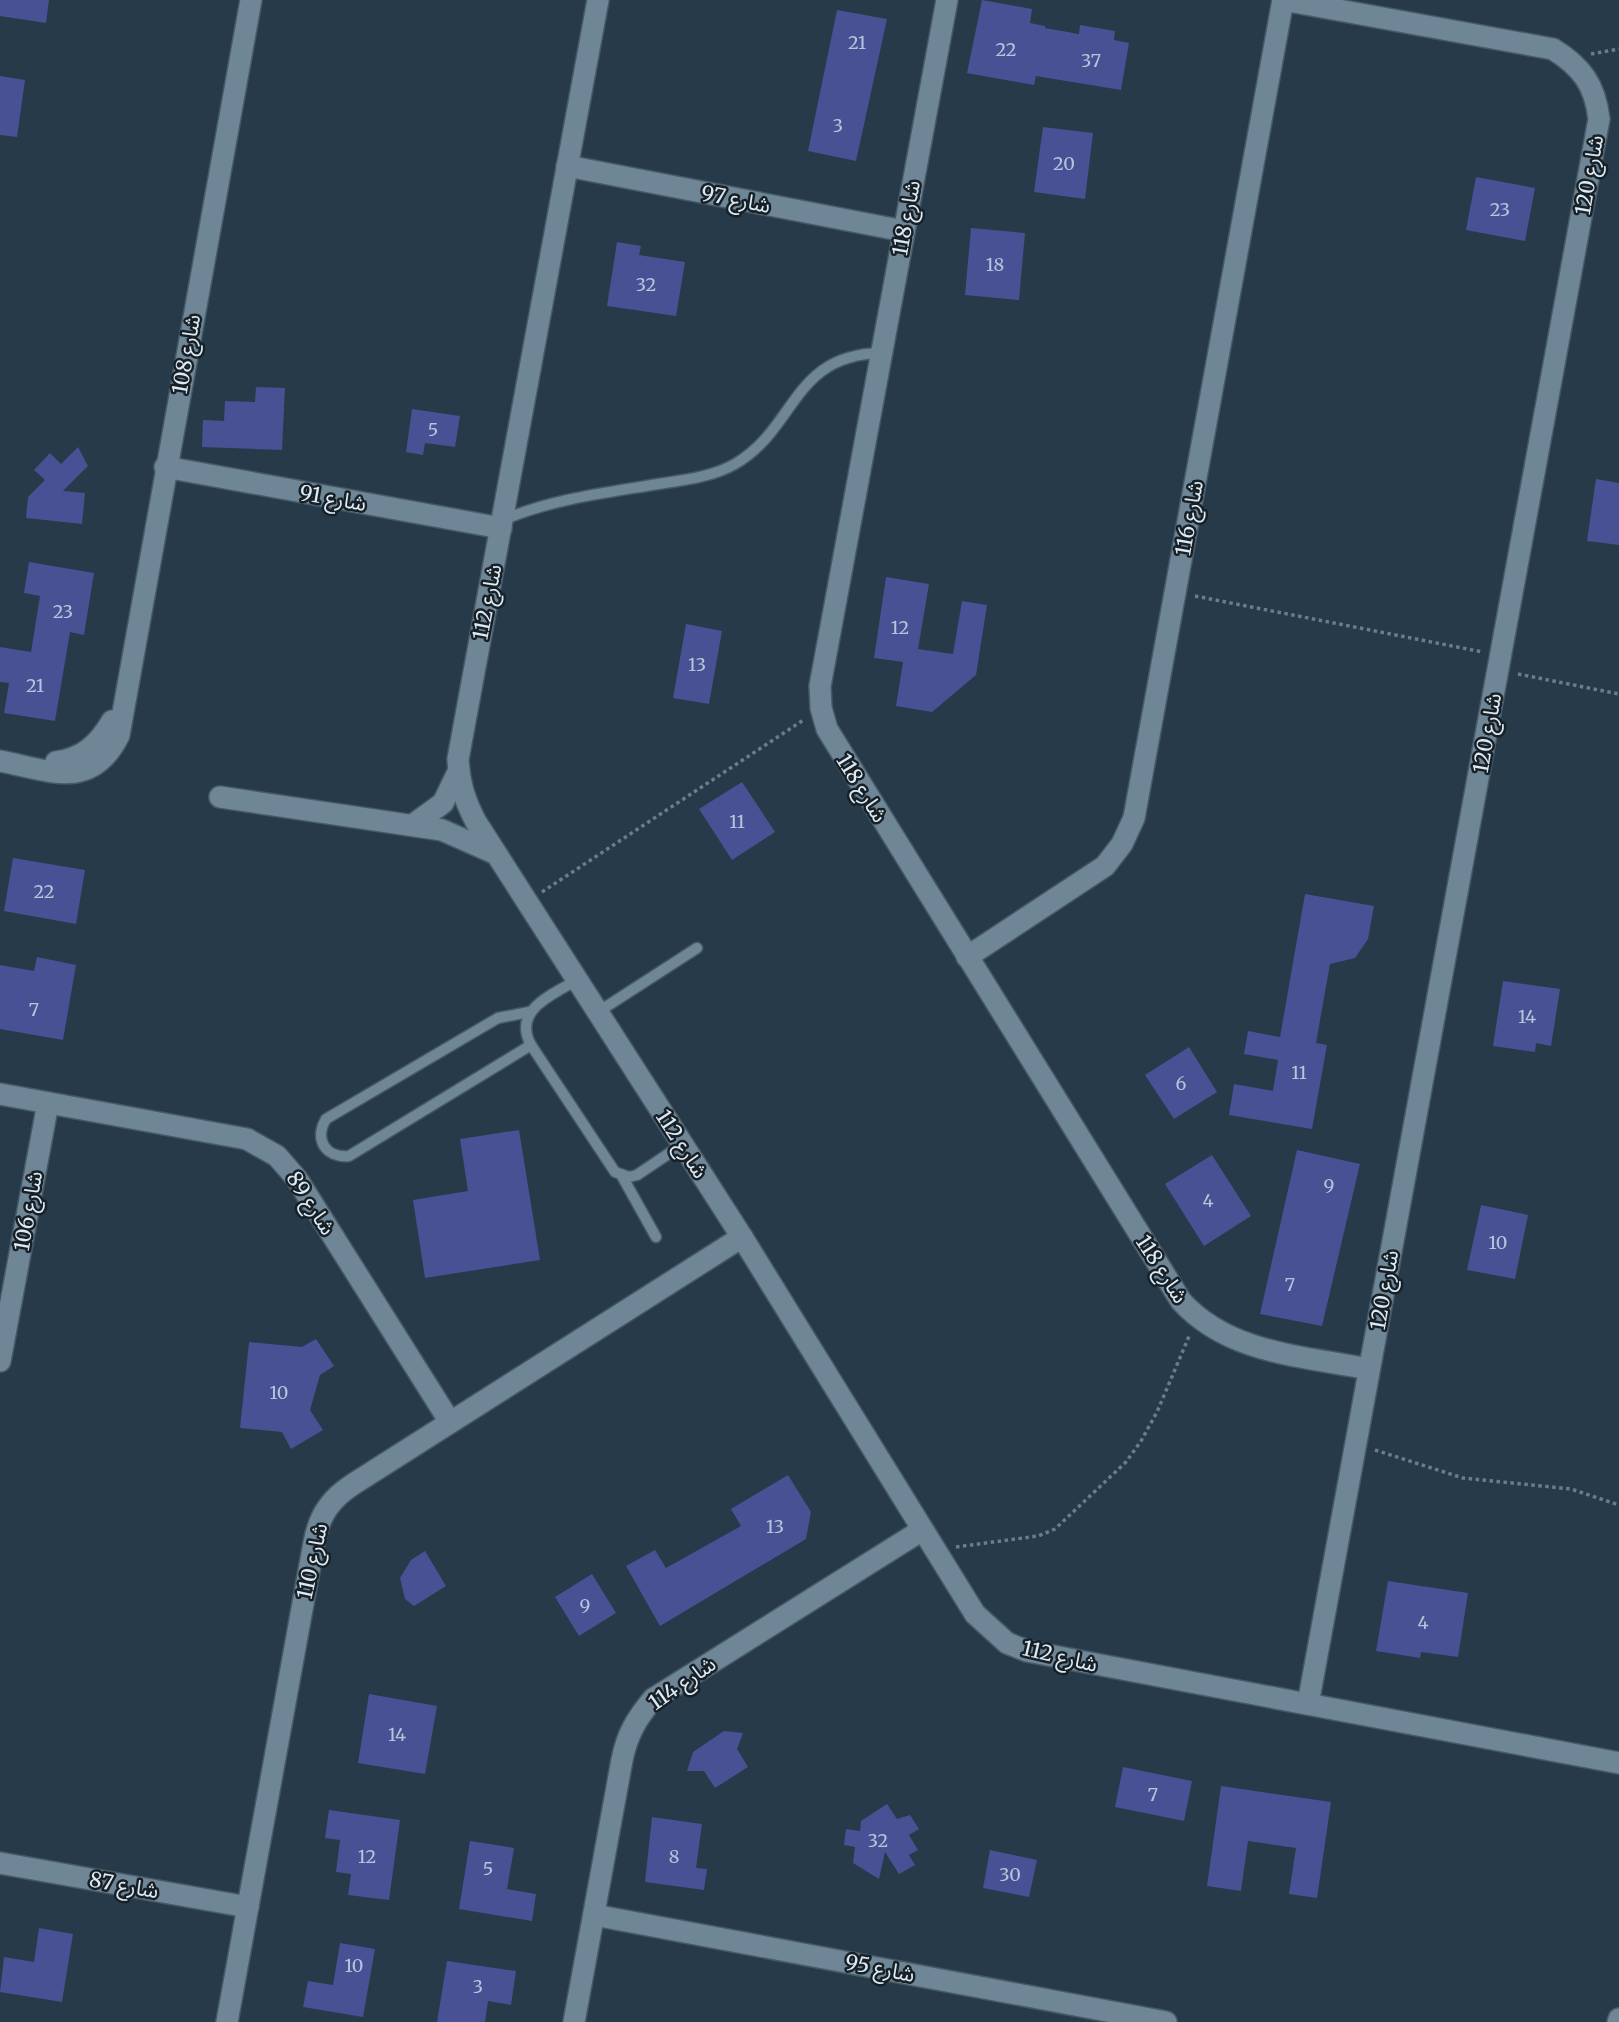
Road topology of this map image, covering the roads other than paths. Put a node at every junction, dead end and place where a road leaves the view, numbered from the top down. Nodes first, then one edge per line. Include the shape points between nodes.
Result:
1 (251, 0) edge
2 (598, 0) edge
3 (947, 0) edge
4 (1283, 0) edge
5 (567, 166) junction
6 (904, 231) junction
7 (882, 353) junction
8 (165, 467) junction
9 (502, 524) junction
10 (0, 761) edge
11 (458, 772) junction
12 (220, 797) dead end
13 (414, 824) junction
14 (495, 854) junction
15 (698, 948) dead end
16 (967, 957) junction
17 (577, 980) junction
18 (529, 1012) junction
19 (598, 1012) junction
20 (531, 1045) junction
21 (0, 1094) edge
22 (48, 1103) junction
23 (682, 1144) junction
24 (622, 1176) junction
25 (656, 1237) dead end
26 (742, 1237) junction
27 (0, 1361) edge
28 (1370, 1369) junction
29 (450, 1422) junction
30 (922, 1530) junction
31 (1308, 1704) junction
32 (1619, 1763) edge
33 (0, 1863) edge
34 (248, 1907) junction
35 (594, 1915) junction
36 (227, 2022) edge
37 (574, 2022) edge
38 (1166, 2022) edge

1 - 8 street, شارع 108
2 - 5 street, شارع 112
3 - 6 street, شارع 118
4 - 16 street, شارع 116 via 1134,818 1105,866
4 - 28 street, شارع 120 via 1553,49 1587,77 1597,97 1599,119
5 - 6 street, شارع 97
5 - 9 street, شارع 112
6 - 7 street, شارع 118
7 - 9 lane via 861,353 824,368 752,452 716,472 559,500
7 - 16 street, شارع 118 via 820,686 821,708 837,748
8 - 9 street, شارع 91
8 - 10 street, شارع 108 via 119,735 113,747 94,765 70,774
9 - 11 street, شارع 112
11 - 13 street via 443,803
11 - 14 street, شارع 112 via 466,803
12 - 13 street
13 - 14 street via 442,830
14 - 17 street, شارع 112
15 - 19 lane
16 - 28 street, شارع 118 via 1181,1301 1196,1318 1235,1341
17 - 18 lane
17 - 19 street, شارع 112
18 - 20 lane via 525,1034
18 - 20 lane via 498,1018 334,1114 321,1127 323,1146 339,1157 349,1156
19 - 23 street, شارع 112
20 - 24 lane via 610,1165
21 - 22 street, شارع 89
22 - 27 street, شارع 106
22 - 29 street, شارع 89 via 247,1139 277,1156 297,1179
23 - 24 lane via 637,1175
23 - 26 street, شارع 112
24 - 25 lane
26 - 29 street, شارع 110
26 - 30 street, شارع 112
28 - 31 street, شارع 120
29 - 34 street, شارع 110 via 339,1493 317,1524
30 - 31 street, شارع 112 via 975,1614 990,1630 1027,1651
30 - 35 street, شارع 114 via 663,1693 638,1717 627,1738
31 - 32 street, شارع 112
33 - 34 street, شارع 87
34 - 36 street, شارع 110
35 - 37 street, شارع 114
35 - 38 street, شارع 95

